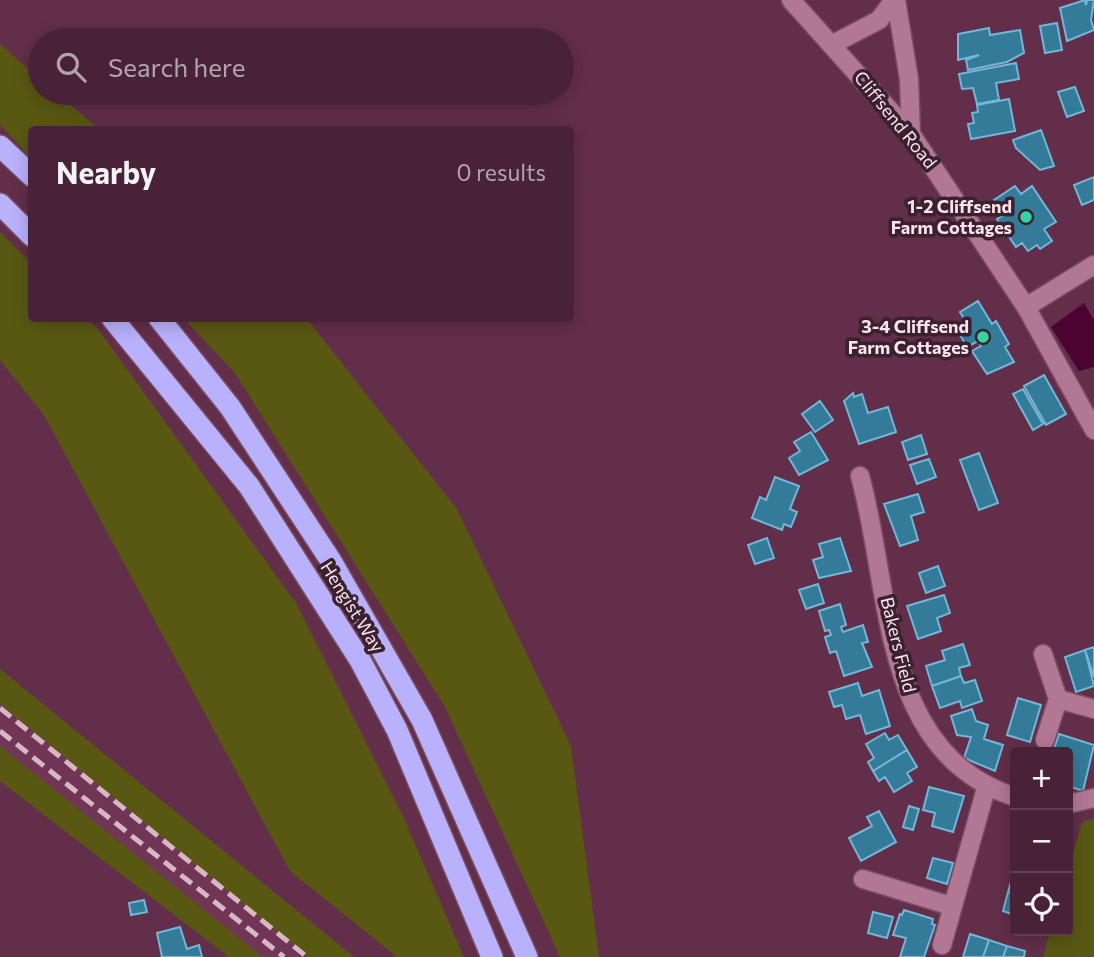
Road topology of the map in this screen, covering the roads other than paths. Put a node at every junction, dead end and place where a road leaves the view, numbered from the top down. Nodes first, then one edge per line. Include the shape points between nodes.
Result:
1 (791, 0) edge
2 (895, 0) edge
3 (833, 44) junction
4 (911, 134) junction
5 (0, 146) edge
6 (28, 172) edge
7 (0, 204) edge
8 (28, 232) edge
9 (1094, 265) edge
10 (1026, 307) junction
11 (115, 322) edge
12 (162, 322) edge
13 (1094, 430) edge
14 (860, 476) dead end
15 (1043, 654) dead end
16 (1058, 699) junction
17 (1094, 709) edge
18 (1045, 740) dead end
19 (986, 785) junction
20 (1010, 795) edge
21 (1094, 798) edge
22 (1073, 803) edge
23 (863, 879) dead end
24 (951, 906) junction
25 (942, 945) dead end
26 (492, 957) edge
27 (527, 957) edge

1 - 3 street, Cliffsend Road
2 - 3 street via 879,20
2 - 4 street via 909,79
3 - 4 street, Cliffsend Road
4 - 10 street, Cliffsend Road
5 - 6 highway
7 - 8 highway
9 - 10 street
10 - 13 street, Cliffsend Road
11 - 26 highway, Hengist Way via 249,486 360,660 397,730
12 - 27 highway, Hengist Way via 230,407 331,561 422,720
14 - 19 street, Bakers Field via 898,660 914,707 933,741
15 - 16 street
16 - 17 street
16 - 18 street
19 - 20 street, Bakers Field
19 - 24 street
21 - 22 street
23 - 24 street
24 - 25 street

